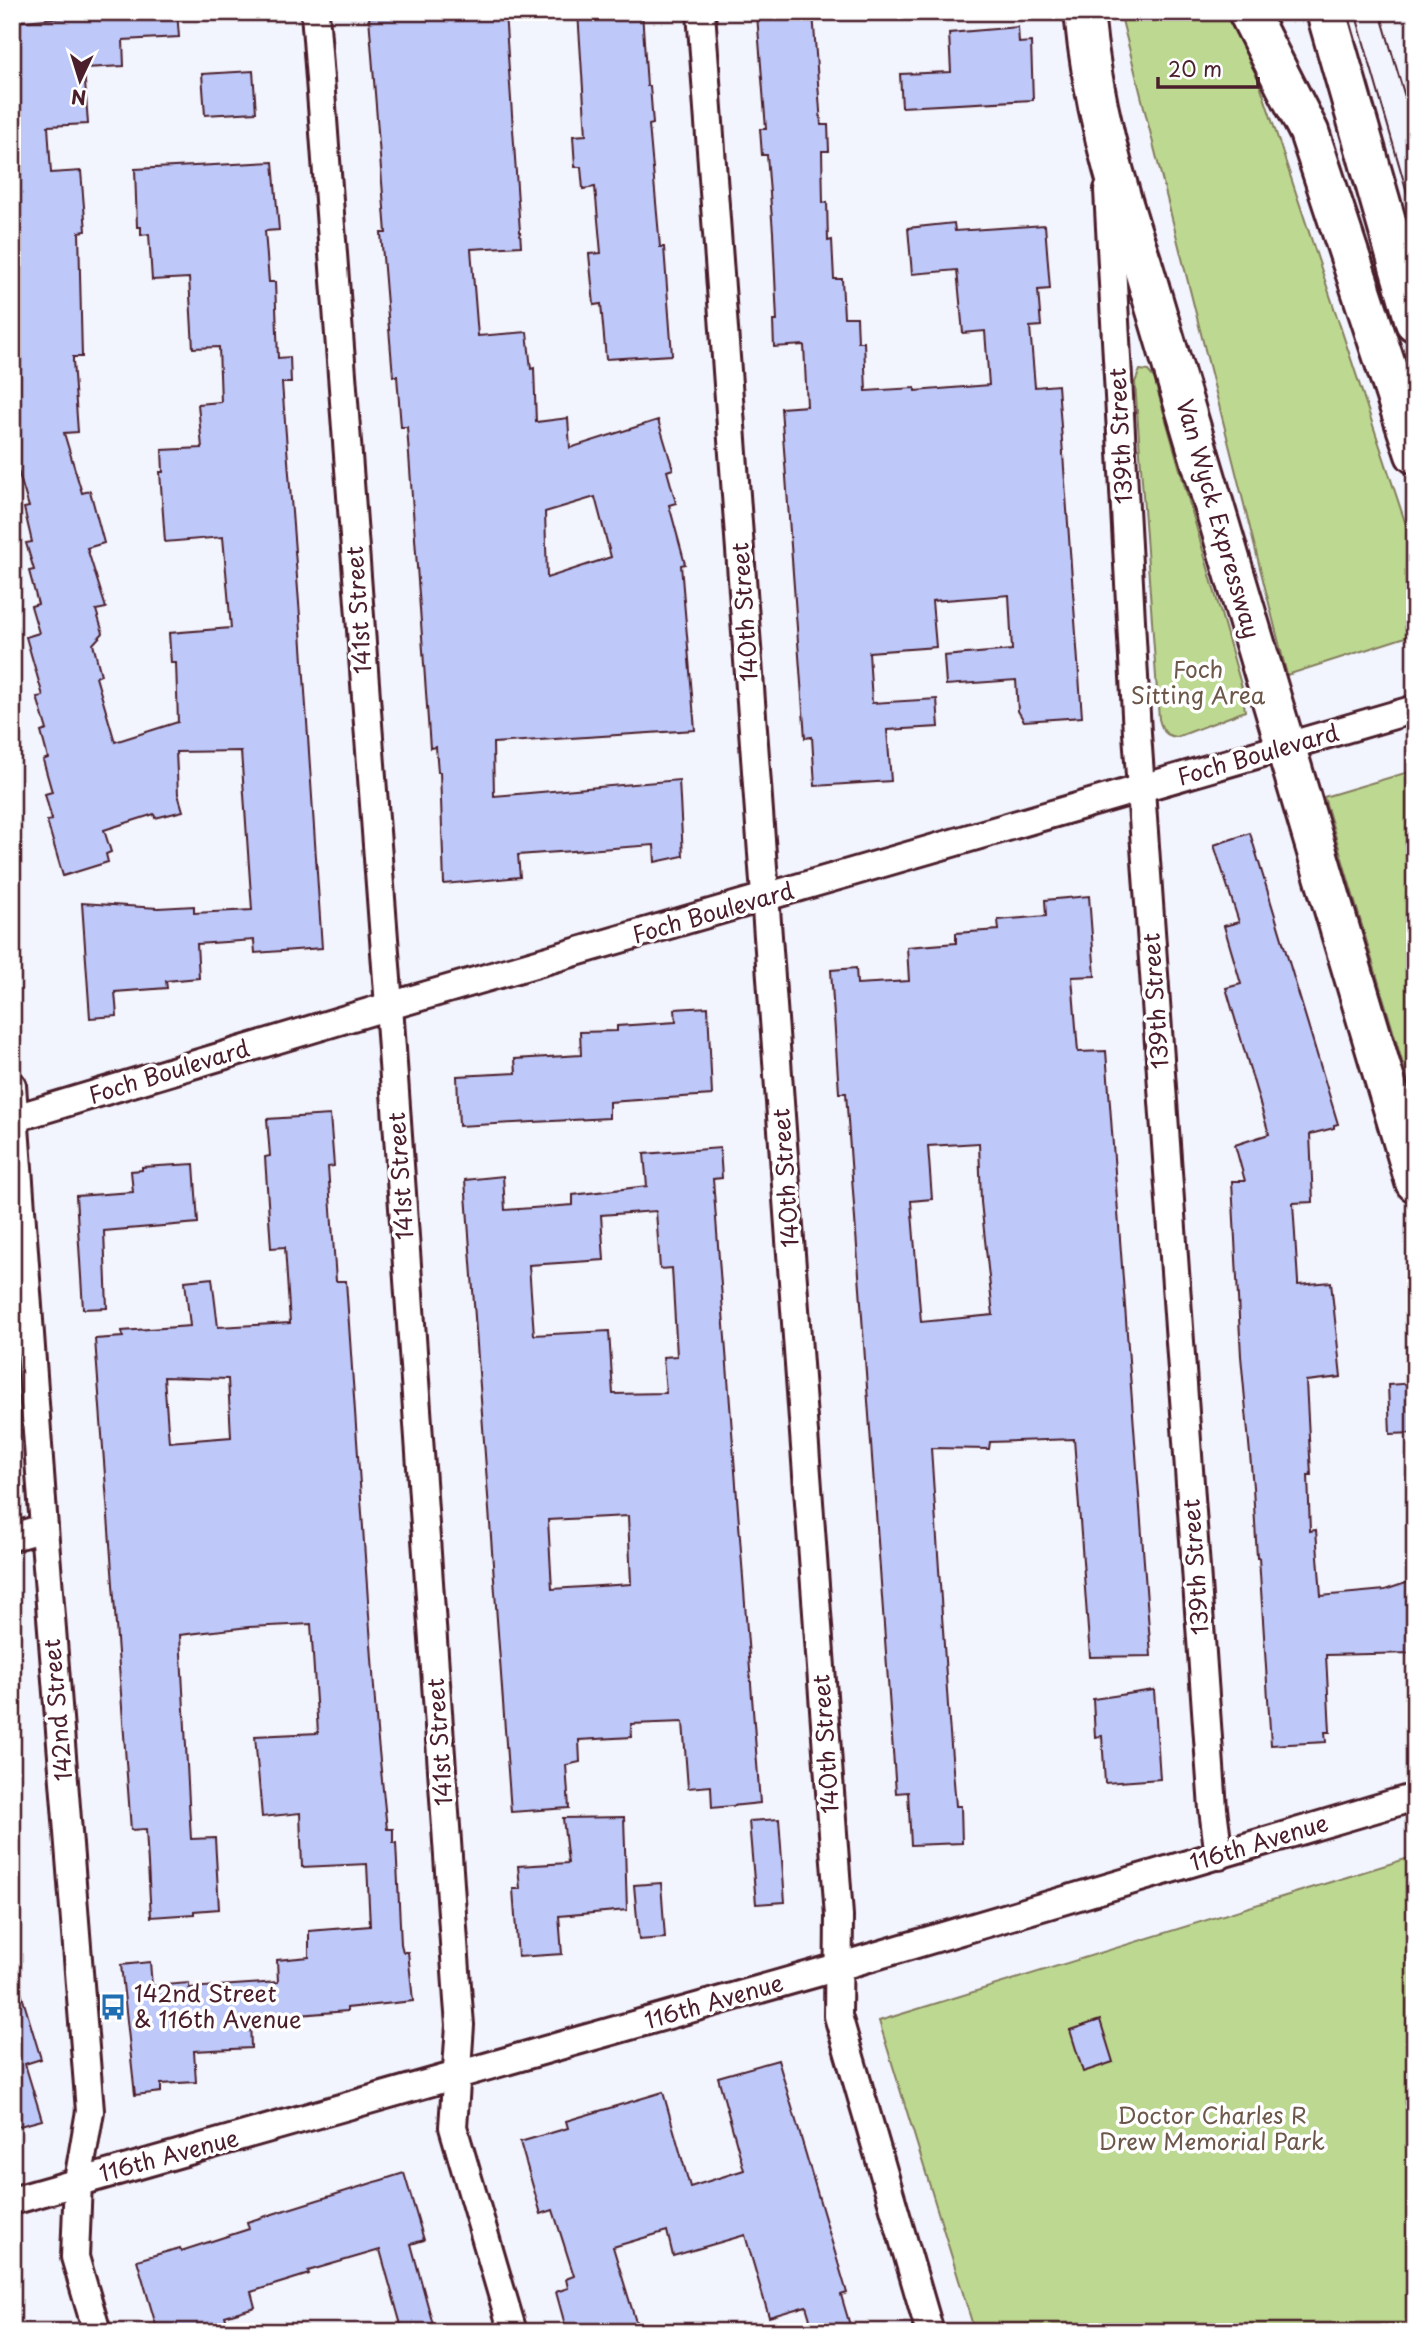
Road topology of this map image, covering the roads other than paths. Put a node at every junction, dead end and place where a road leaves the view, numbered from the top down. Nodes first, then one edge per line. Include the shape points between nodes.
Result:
1 (315, 12) edge
2 (701, 12) edge
3 (1084, 12) edge
4 (1248, 12) edge
5 (1326, 12) edge
6 (1107, 146) junction
7 (1415, 322) edge
8 (1415, 454) edge
9 (1415, 709) edge
10 (1285, 747) junction
11 (1141, 789) junction
12 (765, 899) junction
13 (389, 1006) junction
14 (12, 1085) edge
15 (13, 1119) edge
16 (1415, 1182) edge
17 (44, 1528) junction
18 (12, 1537) edge
19 (1415, 1797) edge
20 (1219, 1856) junction
21 (838, 1966) junction
22 (456, 2076) junction
23 (78, 2181) junction
24 (12, 2200) edge
25 (97, 2332) edge
26 (513, 2332) edge
27 (930, 2332) edge

1 - 13 street, 141st Street
2 - 12 street, 140th Street
3 - 6 main road, Van Wyck Expressway via 1093,86
4 - 8 main road via 1309,132
5 - 7 main road
6 - 10 main road, Van Wyck Expressway
6 - 11 street, 139th Street
9 - 10 street, Foch Boulevard
10 - 11 street, Foch Boulevard
10 - 16 main road, Van Wyck Expressway
11 - 12 street, Foch Boulevard
11 - 20 street, 139th Street
12 - 13 street, Foch Boulevard
12 - 21 street, 140th Street via 839,1916
13 - 15 street, Foch Boulevard
13 - 22 street, 141st Street via 460,2025
14 - 15 street, 142nd Street
15 - 17 street, 142nd Street
17 - 18 street
17 - 23 street, 142nd Street via 90,2111
19 - 20 street, 116th Avenue
20 - 21 street, 116th Avenue
21 - 22 street, 116th Avenue
21 - 27 street, 140th Street via 838,2016
22 - 23 street, 116th Avenue
22 - 26 street, 141st Street via 453,2127
23 - 24 street, 116th Avenue
23 - 25 street, 142nd Street via 75,2257

